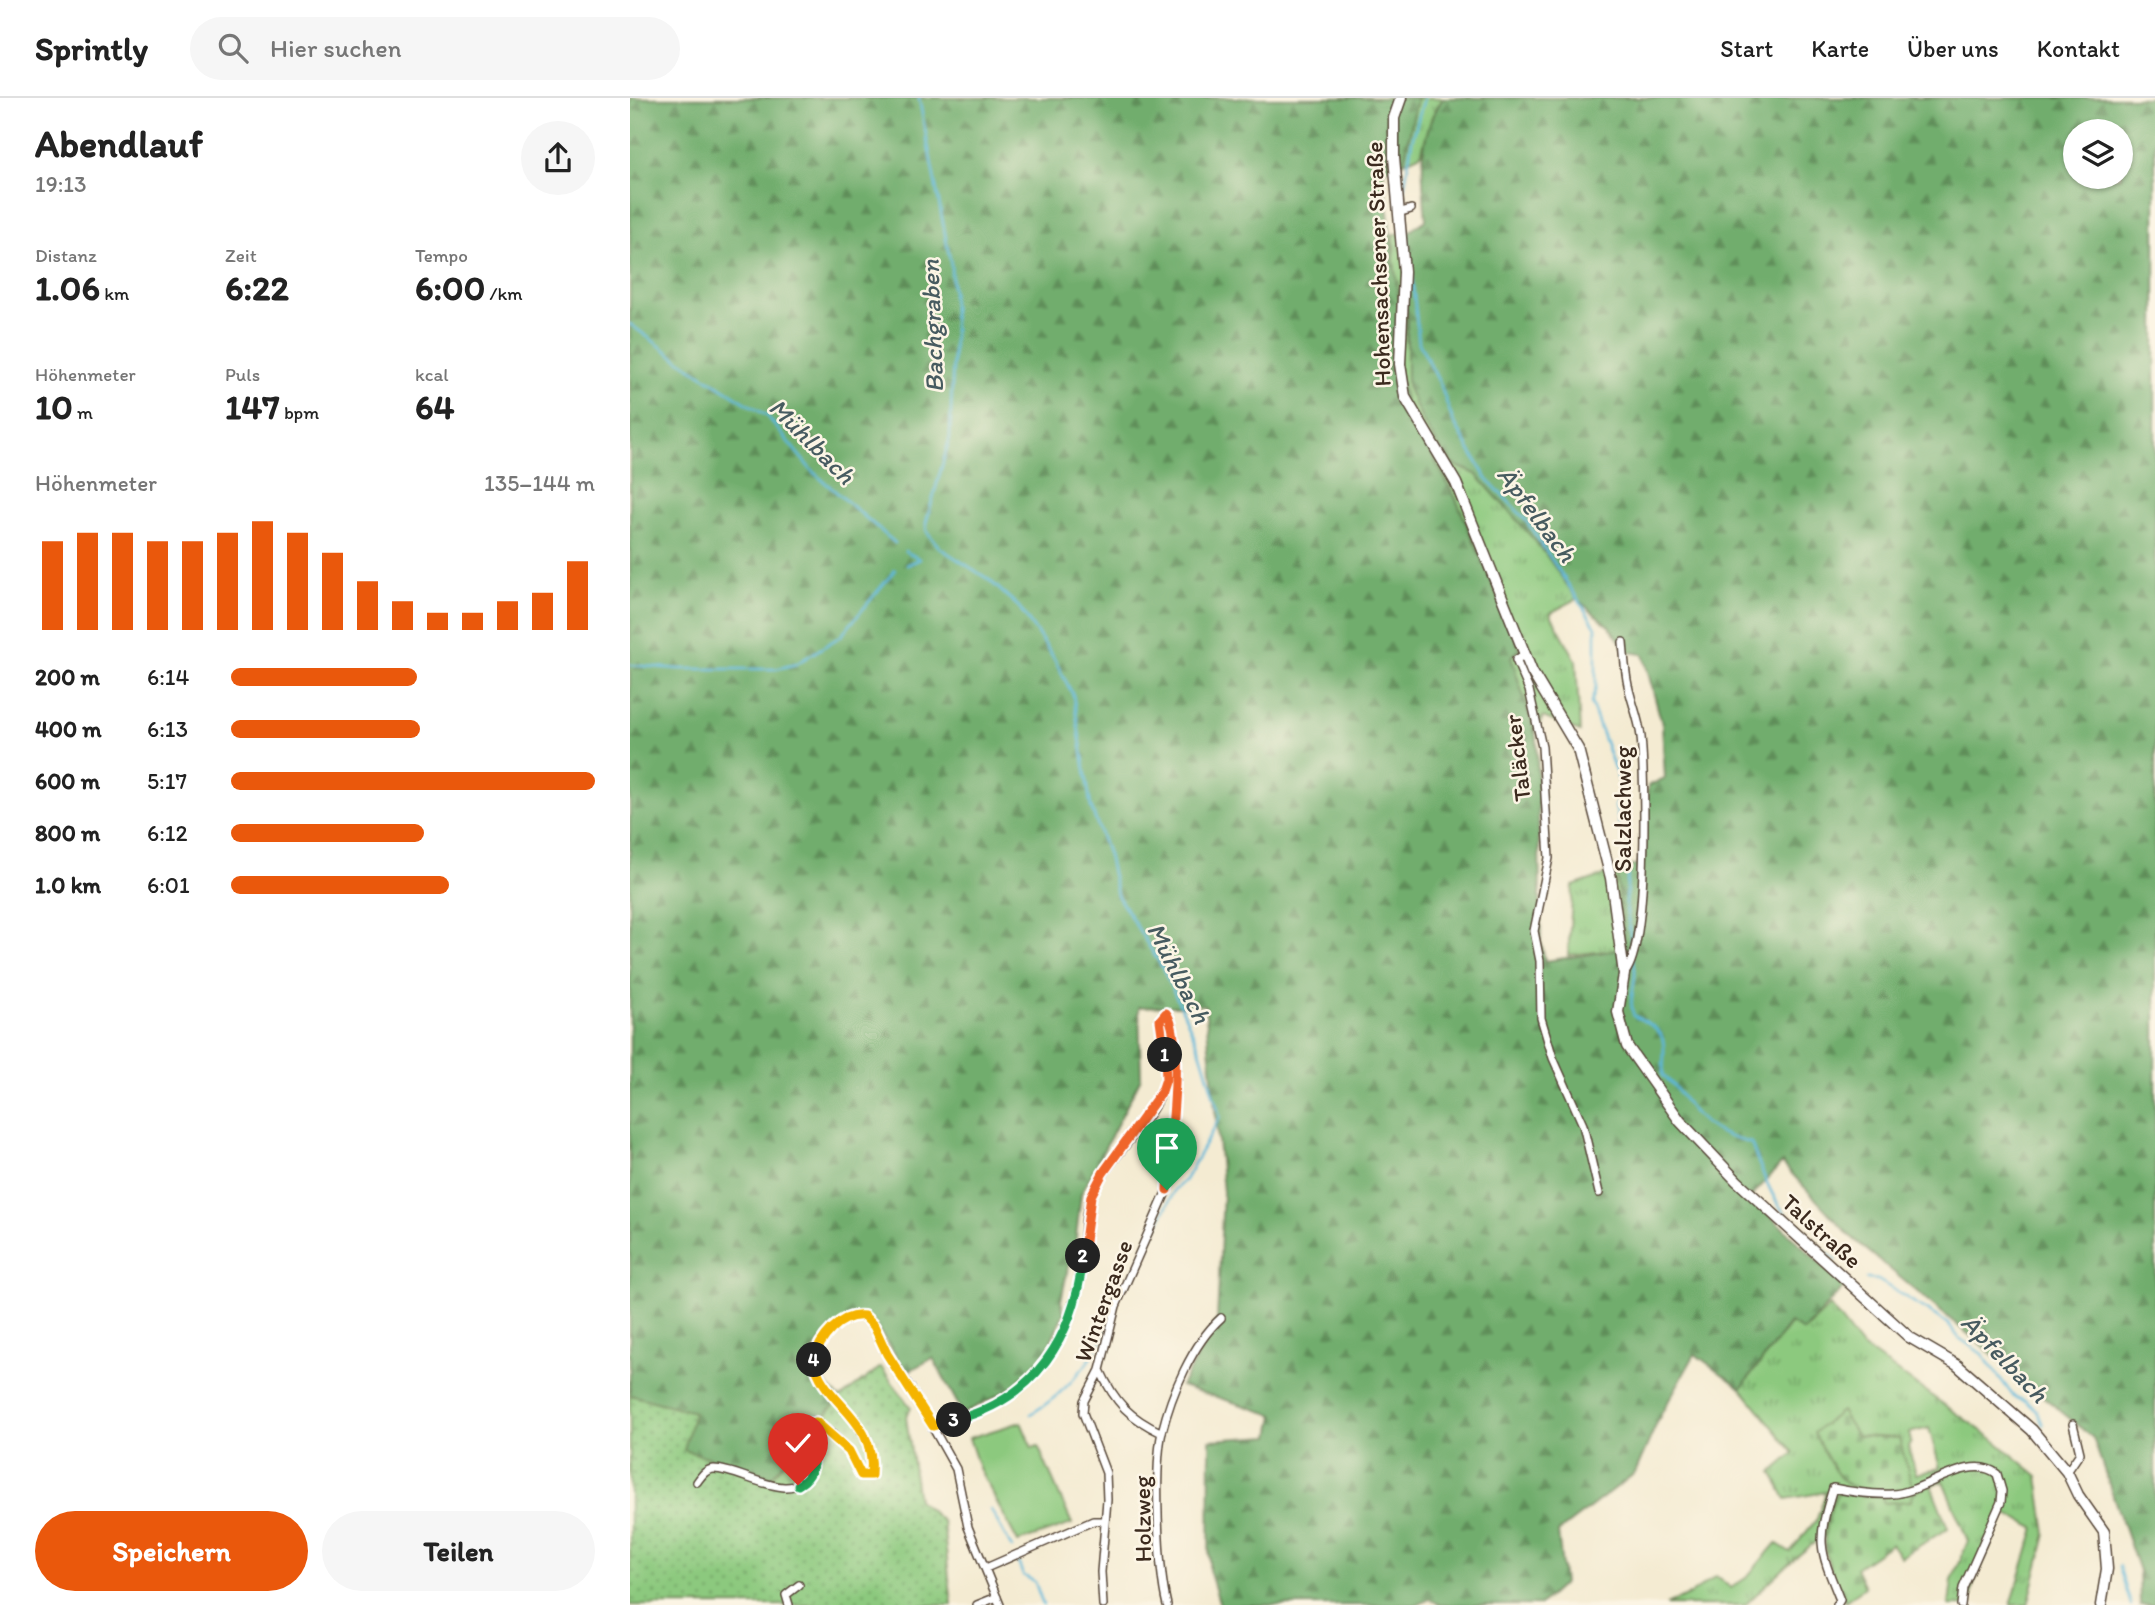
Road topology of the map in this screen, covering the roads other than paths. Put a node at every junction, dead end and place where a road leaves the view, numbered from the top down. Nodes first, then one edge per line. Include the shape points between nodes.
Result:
1 (1401, 98) edge
2 (1411, 209) dead end
3 (1398, 213) junction
4 (1623, 642) dead end
5 (1525, 654) junction
6 (1623, 974) junction
7 (1599, 1193) dead end
8 (1221, 1318) dead end
9 (1100, 1370) junction
10 (2073, 1424) dead end
11 (933, 1426) junction
12 (1162, 1433) junction
13 (2067, 1472) junction
14 (697, 1482) dead end
15 (1105, 1521) junction
16 (986, 1569) junction
17 (799, 1585) dead end
18 (998, 1601) edge
19 (789, 1605) edge
20 (977, 1605) edge
21 (1103, 1605) edge
22 (1167, 1605) edge
23 (1837, 1605) edge
24 (1961, 1605) edge
25 (2101, 1605) edge

1 - 3 street, Hohensachsener Straße via 1394,118
2 - 3 street
3 - 5 street, Hohensachsener Straße via 1404,272 1400,364 1405,397 1456,483
4 - 6 street, Salzlachweg via 1641,735 1643,784 1640,923 1630,968
5 - 6 street, Taläcker via 1578,749 1611,877
5 - 7 street, Taläcker via 1516,660 1529,690 1542,747 1549,858 1534,931 1540,961 1541,1018 1583,1125
6 - 13 street, Talstraße via 1618,1012 1627,1046 1681,1121 1800,1242 1909,1337 1957,1365 2032,1430
8 - 12 street, Holzweg via 1196,1351
9 - 11 street, Wintergasse via 1116,1306 1167,1190 1176,1074 1169,1015 1163,1014 1160,1028 1166,1079 1091,1196 1077,1289 1069,1322 1053,1355 1013,1395 971,1416
9 - 12 street via 1127,1414
9 - 15 street, Wintergasse via 1088,1389 1083,1413 1106,1474
10 - 13 street via 2080,1453
11 - 14 street via 870,1319 858,1315 830,1331 814,1359 820,1380 855,1417 870,1457 871,1475 861,1475 849,1451 813,1421 805,1429 814,1461 805,1481 798,1485 780,1486 716,1469
11 - 16 street via 956,1469 968,1527
12 - 22 street, Holzweg via 1161,1566
13 - 25 street, Talstraße via 2104,1532 2108,1554
15 - 16 street via 1093,1521
15 - 21 street, Wintergasse
16 - 18 street
17 - 19 street via 786,1595
18 - 20 street
23 - 24 street via 1840,1600 1820,1543 1833,1489 1894,1494 1945,1475 1984,1469 1997,1474 2001,1502 1963,1588

